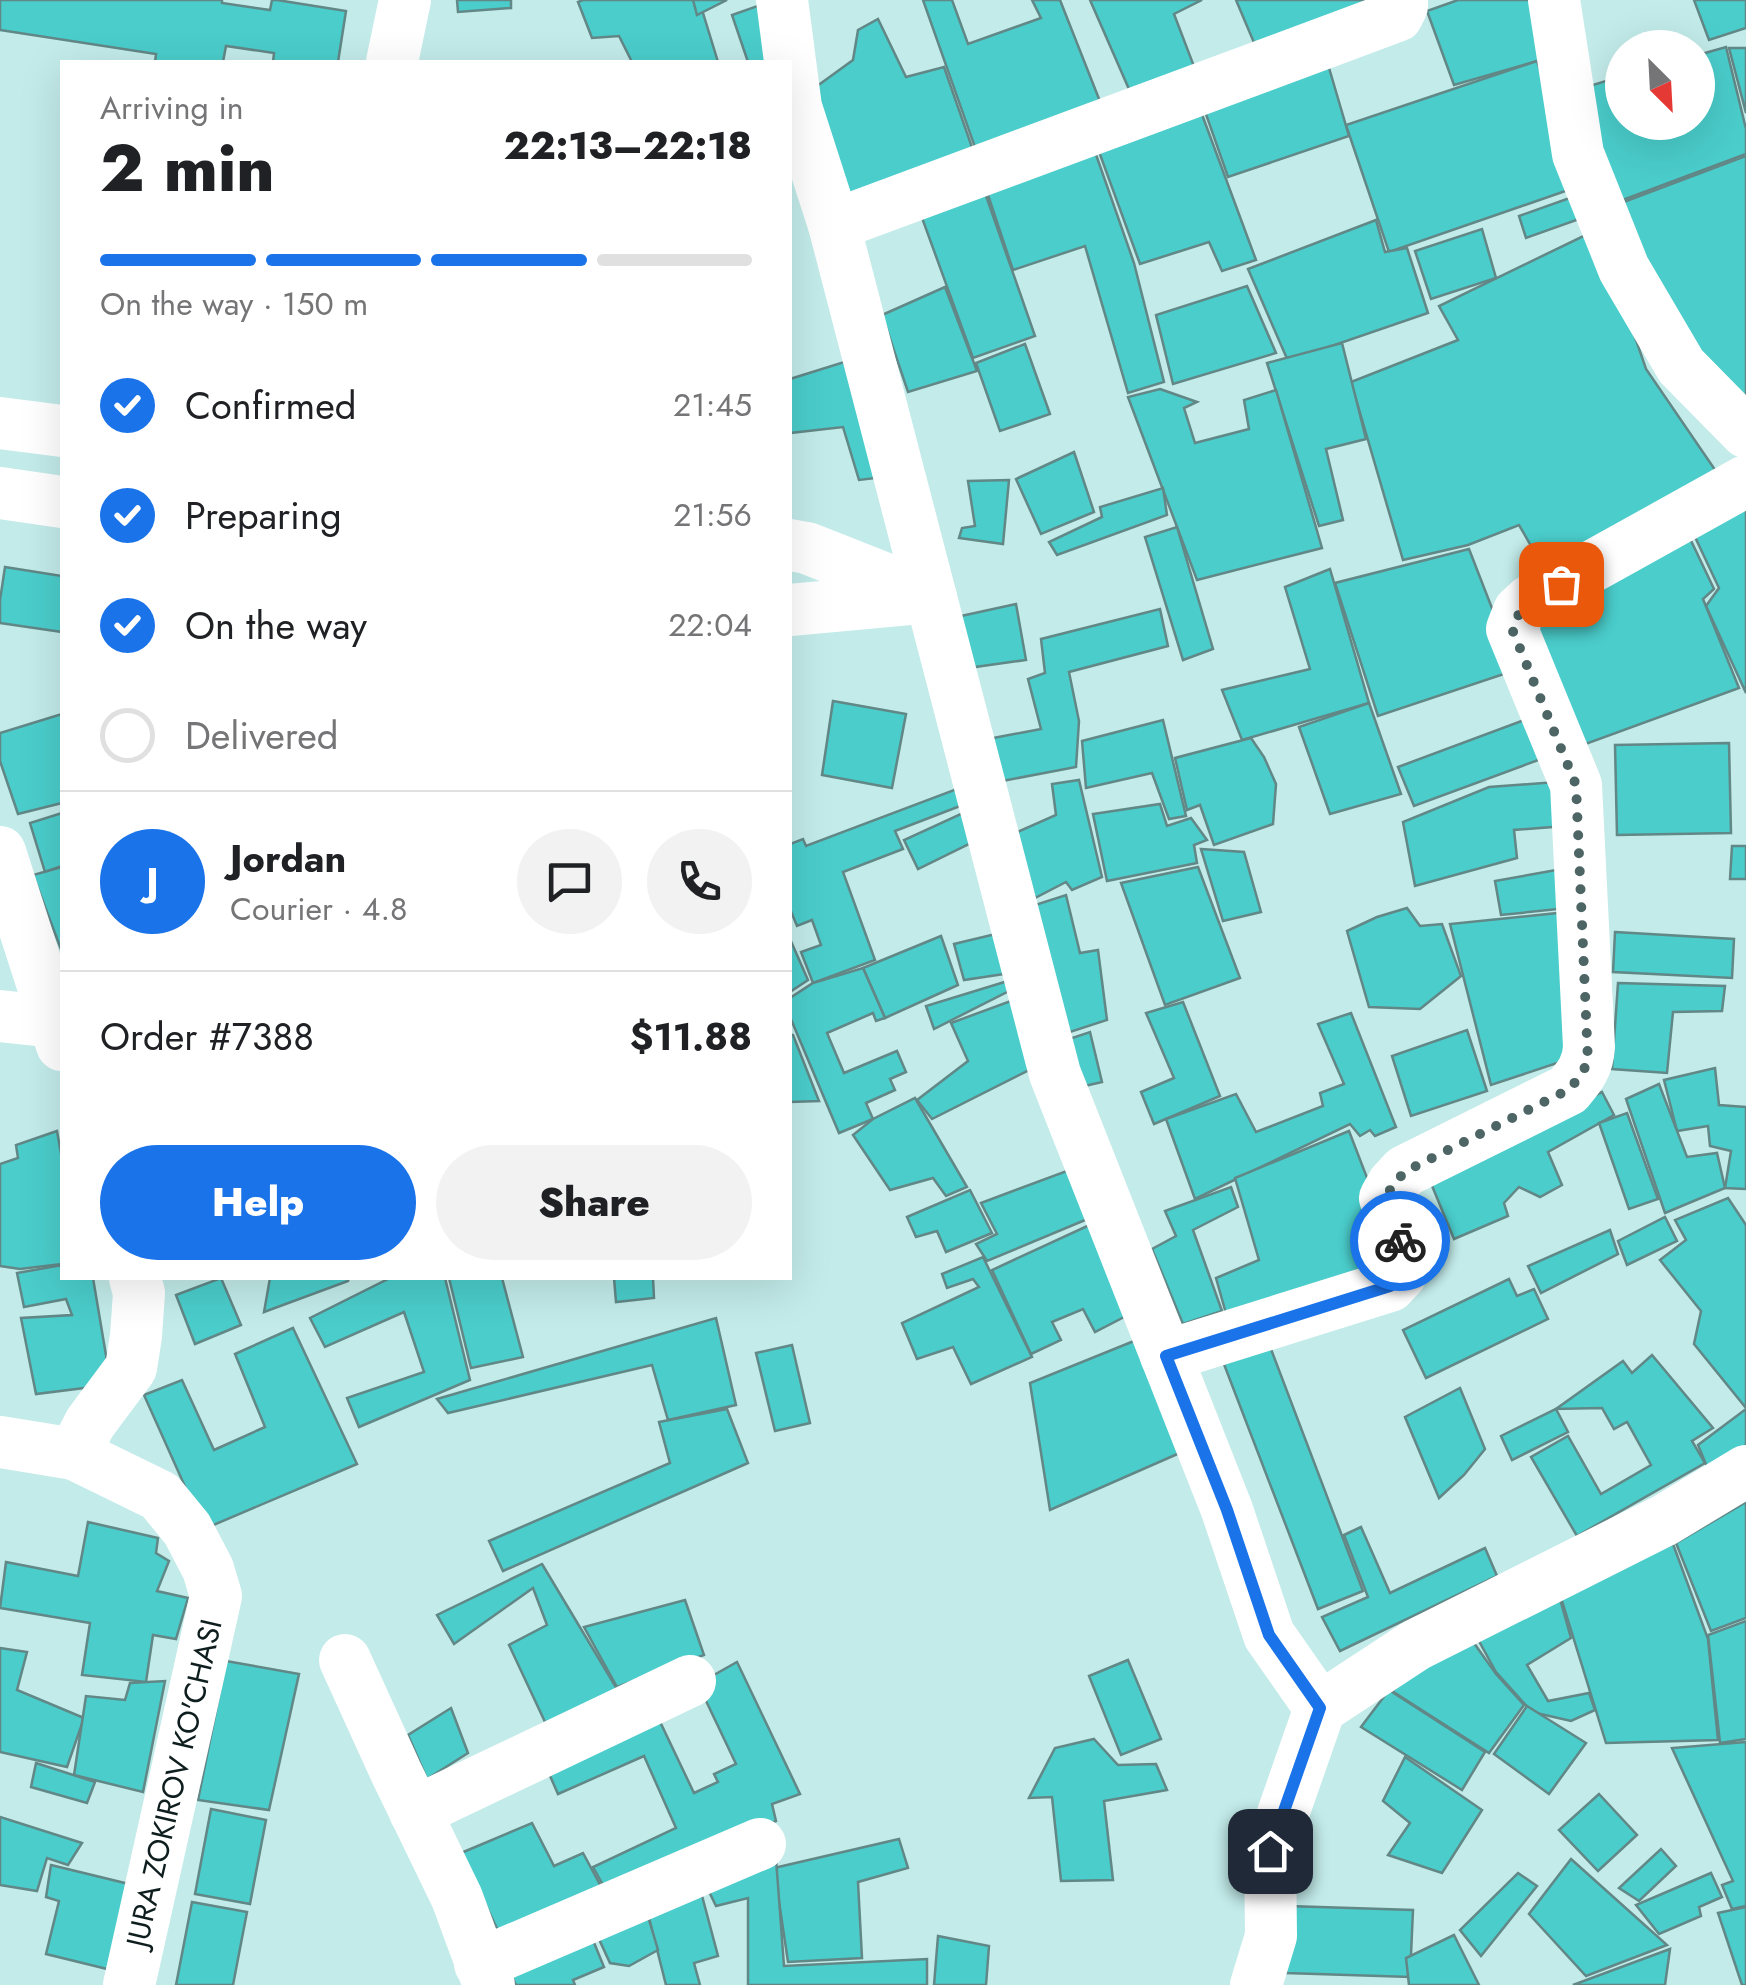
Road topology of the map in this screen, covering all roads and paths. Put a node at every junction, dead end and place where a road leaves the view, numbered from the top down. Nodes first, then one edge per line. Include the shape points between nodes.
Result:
1 (405, 0) edge
2 (782, 0) edge
3 (1402, 0) edge
4 (1554, 0) edge
5 (392, 60) edge
6 (790, 60) edge
7 (792, 76) edge
8 (834, 225) junction
9 (0, 423) edge
10 (60, 431) edge
11 (1746, 432) edge
12 (1746, 482) edge
13 (0, 492) edge
14 (60, 502) edge
15 (792, 545) edge
16 (932, 598) junction
17 (792, 610) edge
18 (0, 852) edge
19 (0, 1016) edge
20 (59, 1034) edge
21 (136, 1280) edge
22 (1166, 1356) junction
23 (35, 1447) edge
24 (1746, 1472) edge
25 (345, 1660) dead end
26 (690, 1682) dead end
27 (1320, 1708) junction
28 (415, 1812) junction
29 (760, 1844) dead end
30 (484, 1974) edge
31 (129, 1985) edge
32 (1256, 1985) edge

1 - 5 street
2 - 6 street
3 - 8 street via 1398,16
4 - 11 street via 1578,154 1624,270 1681,366
7 - 8 street
8 - 16 street
9 - 10 street
12 - 22 street via 1530,601 1512,629 1576,785 1589,1047 1579,1078 1393,1184 1386,1198 1404,1254 1401,1274 1390,1286
13 - 14 street
15 - 16 street
16 - 17 street
16 - 22 street via 1055,1074
18 - 20 street
19 - 20 street
21 - 23 street via 131,1368 90,1423
22 - 27 street via 1269,1635
23 - 31 street, JURA ZOKIROV KO'CHASI via 160,1496 188,1529 216,1596
24 - 27 street via 1416,1645
25 - 28 street
26 - 28 street
27 - 32 street via 1270,1851 1271,1936
28 - 30 street
29 - 30 street

